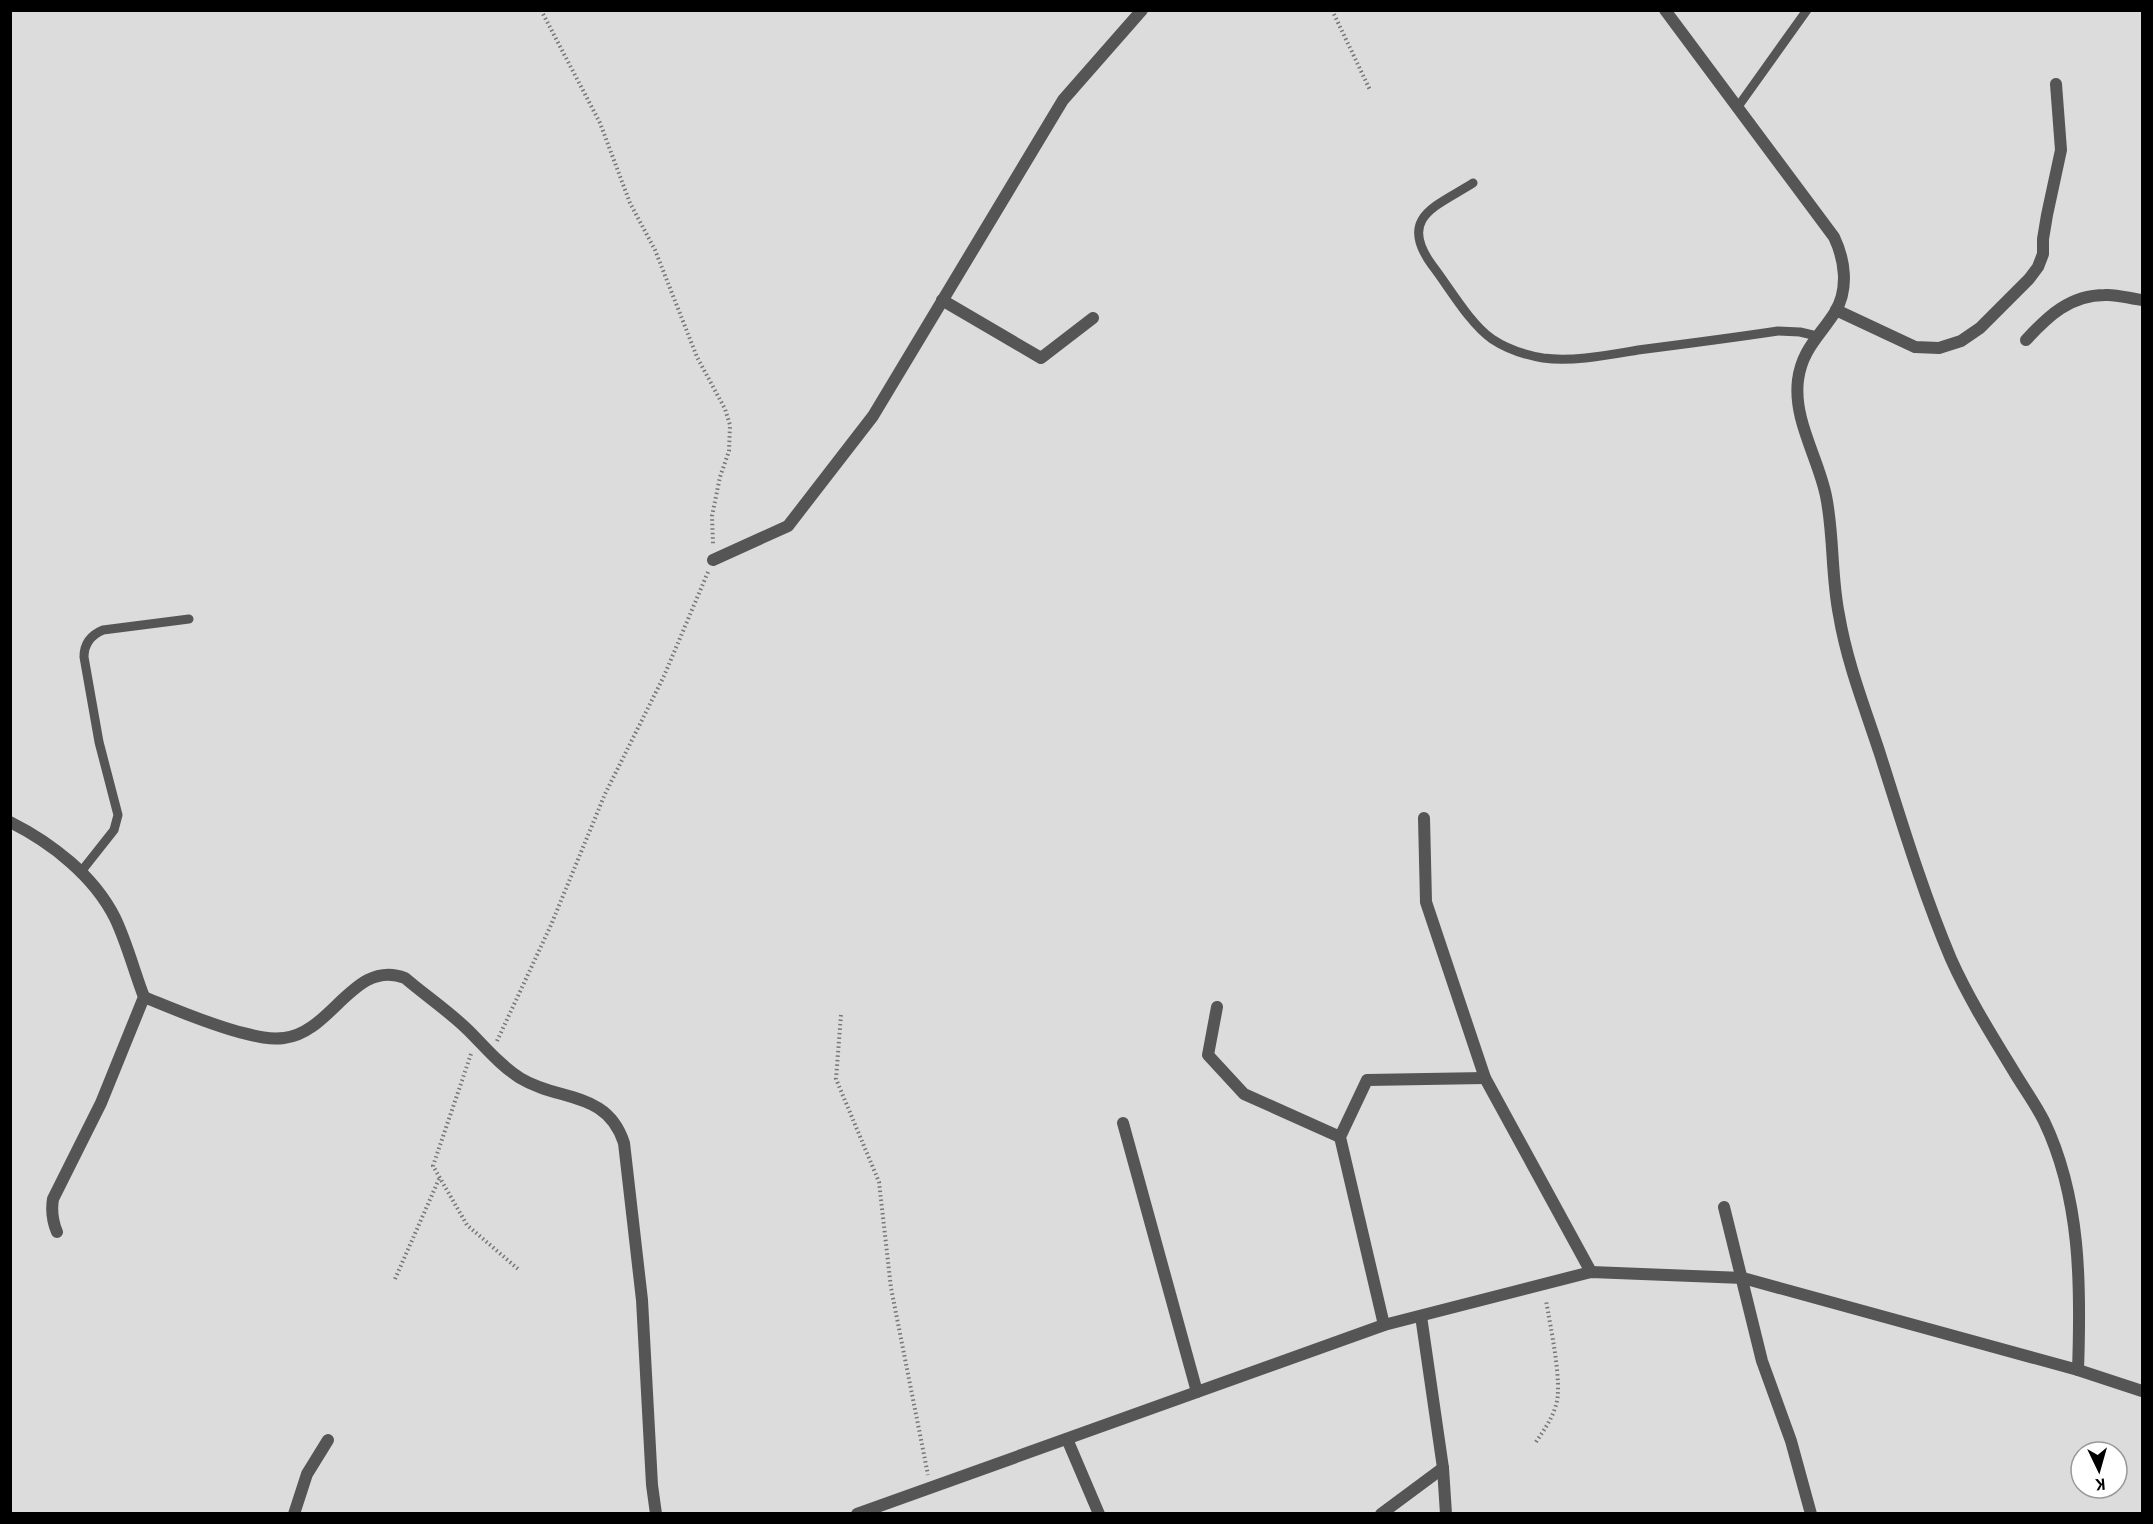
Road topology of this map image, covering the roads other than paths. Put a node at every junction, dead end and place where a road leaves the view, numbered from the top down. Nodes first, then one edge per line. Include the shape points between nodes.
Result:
1 (1142, 10) edge
2 (1665, 10) edge
3 (1807, 10) edge
4 (2056, 84) dead end
5 (1737, 108) junction
6 (1473, 183) dead end
7 (942, 300) junction
8 (2142, 300) edge
9 (1836, 310) junction
10 (1093, 318) dead end
11 (1816, 336) junction
12 (2026, 340) dead end
13 (713, 560) road end
14 (189, 619) dead end
15 (1424, 818) dead end
16 (10, 822) edge
17 (80, 873) junction
18 (144, 997) junction
19 (1217, 1006) dead end
20 (1485, 1078) junction
21 (1124, 1123) dead end
22 (1340, 1137) junction
23 (1724, 1207) dead end
24 (57, 1232) dead end
25 (1590, 1272) junction
26 (1743, 1278) junction
27 (1421, 1316) junction
28 (1384, 1325) junction
29 (2078, 1370) junction
30 (2142, 1391) edge
31 (1197, 1392) junction
32 (1067, 1439) junction
33 (328, 1440) dead end
34 (1443, 1468) junction
35 (294, 1514) edge
36 (656, 1514) edge
37 (858, 1514) edge
38 (1099, 1514) edge
39 (1381, 1514) edge
40 (1446, 1514) edge
41 (1811, 1514) edge

1 - 7 street via 1063,100
2 - 5 street
3 - 5 lane
4 - 9 street via 2061,150 2043,254 2030,279 1980,328 1961,341 1938,348 1915,347
5 - 9 street via 1839,247 1844,270
6 - 11 lane via 1426,212 1418,236 1424,253 1481,330 1505,346 1532,356 1559,358 1778,331
7 - 10 street via 1041,358
7 - 13 street via 873,416 788,526
8 - 12 street via 2106,294 2078,299 2049,315
9 - 11 street
11 - 29 street via 1803,357 1797,394 1827,502 1835,592 1846,646 1910,850 1952,960 2038,1111 2060,1162 2072,1211 2079,1278
14 - 17 lane via 103,630 85,646 99,742 118,815 114,830
15 - 20 street via 1426,902
16 - 17 street via 49,844
17 - 18 street via 114,918
18 - 24 street via 101,1103 53,1199 52,1221
18 - 36 street via 204,1023 268,1039 287,1038 320,1022 364,982 387,973 405,978 476,1038 500,1064 523,1079 579,1098 612,1118 624,1143 642,1299
19 - 22 street via 1208,1055 1244,1094
20 - 22 street via 1367,1080
20 - 25 street
21 - 31 street
22 - 28 street
23 - 26 street
25 - 26 street
25 - 27 street
26 - 29 street
26 - 41 street via 1762,1361 1791,1441
27 - 28 street
27 - 34 street
28 - 31 street
29 - 30 street
31 - 32 street
32 - 37 street
32 - 38 street
33 - 35 street via 307,1474
34 - 39 street
34 - 40 street

